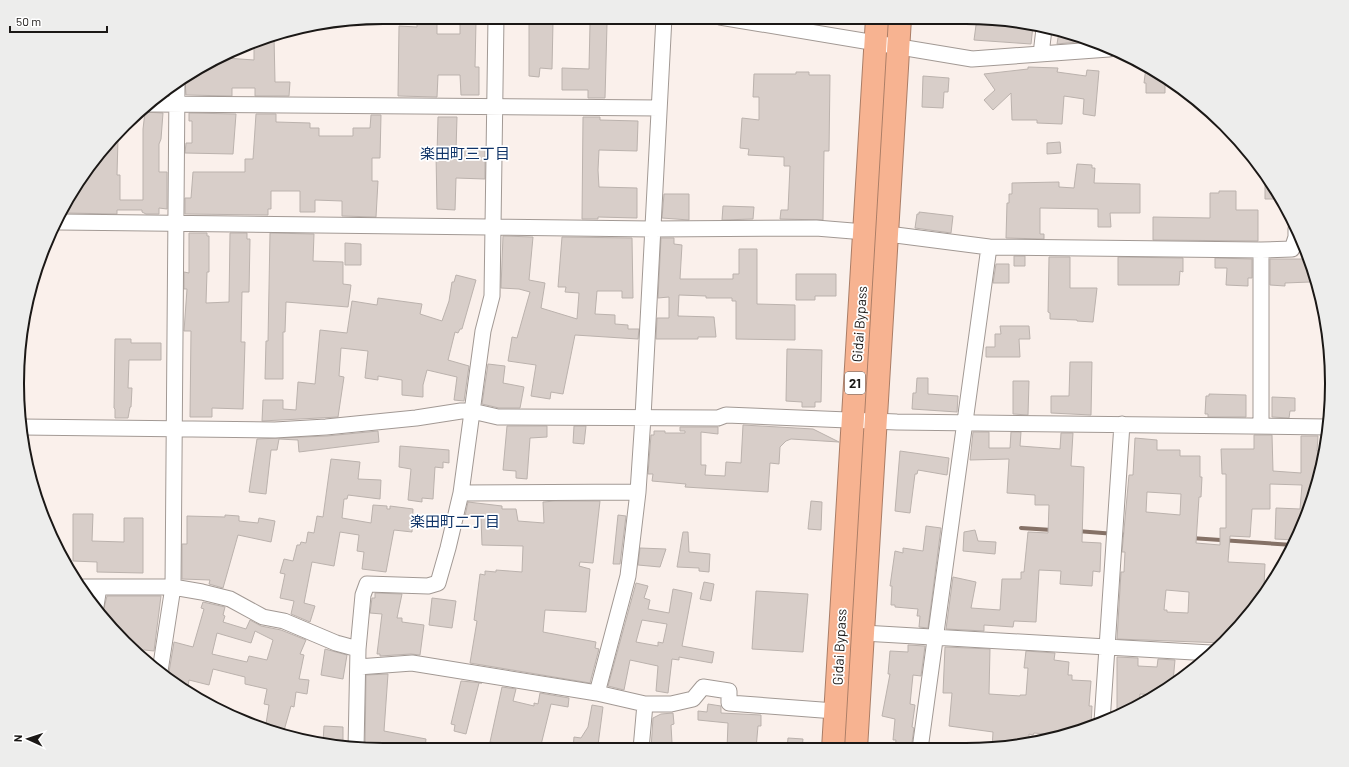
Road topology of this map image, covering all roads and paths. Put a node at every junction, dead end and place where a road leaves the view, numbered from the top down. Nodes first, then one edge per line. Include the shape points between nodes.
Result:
1 (496, 24) edge
2 (664, 24) edge
3 (764, 24) edge
4 (877, 24) edge
5 (900, 24) edge
6 (1044, 33) edge
7 (876, 42) junction
8 (898, 46) junction
9 (1099, 50) edge
10 (1041, 54) junction
11 (177, 90) edge
12 (157, 104) edge
13 (177, 104) junction
14 (495, 107) junction
15 (659, 108) junction
16 (62, 222) edge
17 (176, 223) junction
18 (493, 227) junction
19 (652, 228) junction
20 (865, 232) junction
21 (888, 234) junction
22 (1295, 240) edge
23 (989, 247) junction
24 (1261, 250) junction
25 (472, 411) junction
26 (644, 417) junction
27 (852, 420) junction
28 (876, 421) junction
29 (965, 422) junction
30 (1122, 424) junction
31 (1261, 426) junction
32 (27, 427) edge
33 (1322, 427) edge
34 (174, 429) junction
35 (638, 492) junction
36 (461, 493) junction
37 (92, 587) edge
38 (173, 587) junction
39 (863, 634) junction
40 (935, 637) junction
41 (1106, 647) junction
42 (358, 649) junction
43 (1204, 653) edge
44 (161, 666) edge
45 (358, 667) junction
46 (597, 693) junction
47 (645, 704) junction
48 (835, 711) junction
49 (1102, 716) edge
50 (356, 742) edge
51 (642, 743) edge
52 (833, 743) edge
53 (856, 743) edge
54 (921, 743) edge

1 - 14 street
2 - 15 street
3 - 7 street
4 - 7 highway, Gidai Bypass / 21
5 - 8 highway, Gidai Bypass / 21
6 - 10 street
7 - 8 street
7 - 20 highway, Gidai Bypass / 21
8 - 10 street via 972,59
8 - 21 highway, Gidai Bypass / 21
9 - 10 street
11 - 13 street
12 - 13 street
13 - 14 street
13 - 17 street
14 - 15 street
14 - 18 street
15 - 19 street
16 - 17 street
17 - 18 street
17 - 34 street
18 - 19 street
18 - 25 street via 492,296 483,331
19 - 20 street via 816,228
19 - 26 street
20 - 27 highway, Gidai Bypass / 21
21 - 23 street
21 - 28 highway, Gidai Bypass / 21
22 - 24 street via 1292,249
23 - 24 street
23 - 29 street
24 - 31 street
25 - 26 street via 498,417
25 - 34 street via 326,427 275,430
25 - 36 street
26 - 27 street via 718,418 726,415
26 - 35 street
27 - 28 street
27 - 48 highway, Gidai Bypass / 21
28 - 29 street
28 - 39 highway, Gidai Bypass / 21
29 - 30 street
29 - 40 street
30 - 31 street
30 - 41 street
31 - 33 street
32 - 34 street
34 - 38 street
35 - 36 street
35 - 46 street via 628,576
36 - 42 street via 438,582 428,586 367,584 363,595
37 - 38 street
38 - 42 street via 230,599 263,617 284,621 336,643
38 - 44 street
39 - 40 street
39 - 53 highway, Gidai Bypass / 21
40 - 41 street
40 - 54 street
41 - 43 street
41 - 49 street
42 - 45 street
45 - 46 street via 412,663
45 - 50 street
46 - 47 street
47 - 48 street via 671,704 693,699 703,687 729,691 729,703
47 - 51 street
48 - 52 highway, Gidai Bypass / 21

